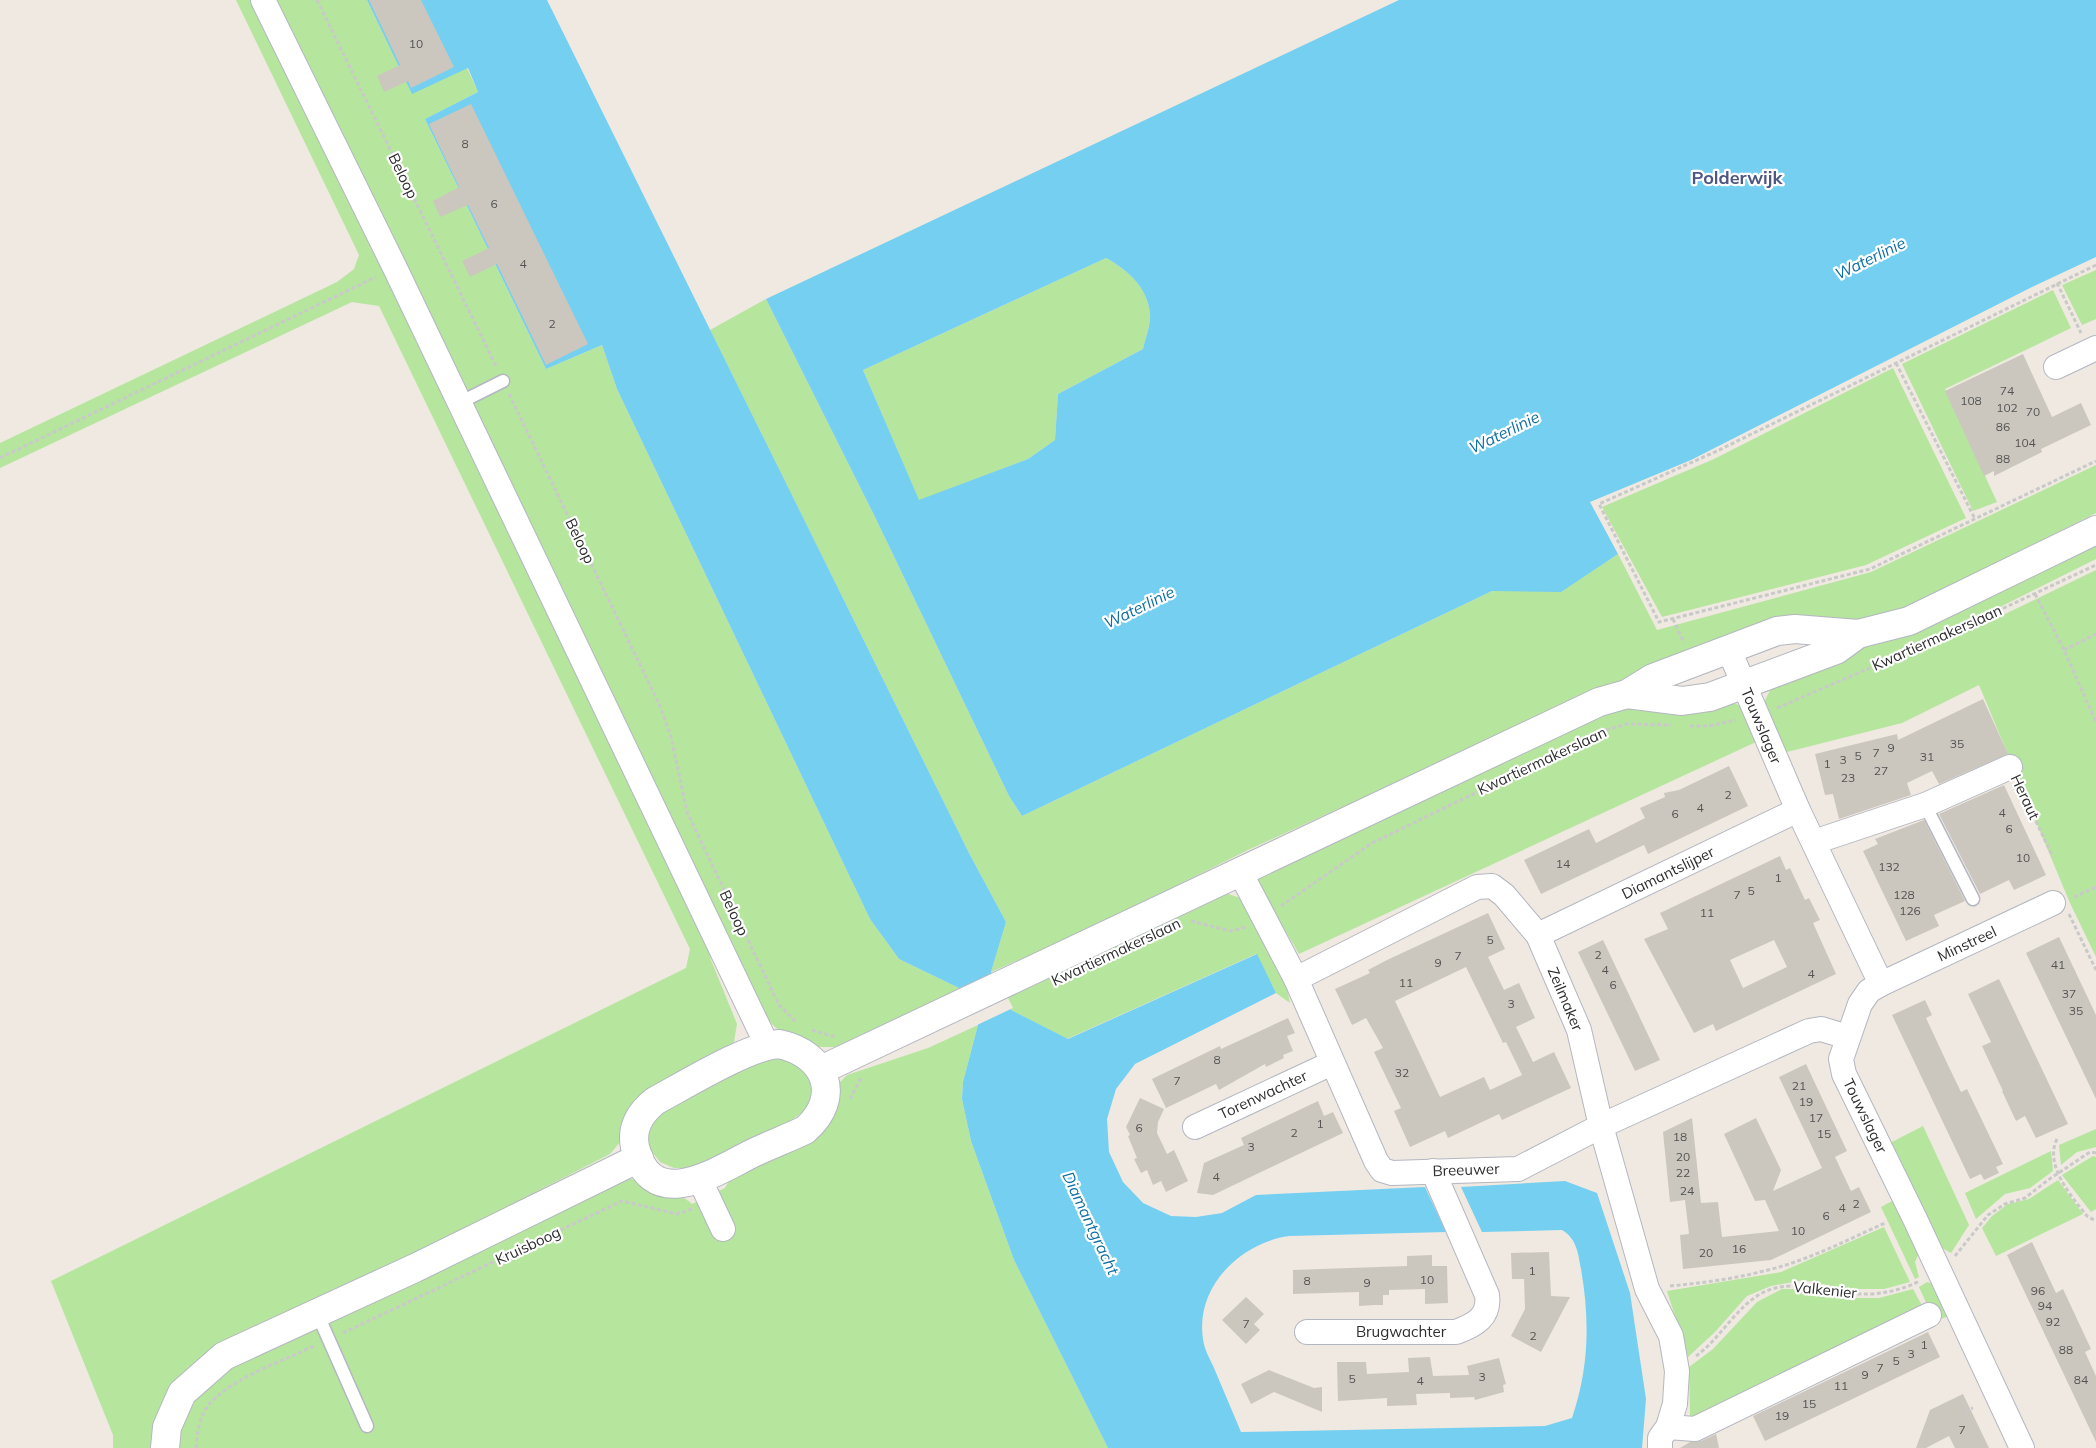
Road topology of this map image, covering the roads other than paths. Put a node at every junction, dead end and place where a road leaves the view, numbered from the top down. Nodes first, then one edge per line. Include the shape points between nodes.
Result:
1 (263, 0) edge
2 (2094, 351) edge
3 (2056, 367) dead end
4 (503, 381) road end
5 (459, 403) junction
6 (2096, 530) edge
7 (1858, 634) junction
8 (1729, 650) junction
9 (1744, 684) junction
10 (1627, 694) junction
11 (2010, 766) road end
12 (1925, 805) junction
13 (1798, 810) junction
14 (1814, 842) junction
15 (1240, 872) junction
16 (1973, 900) dead end
17 (2060, 907) road end
18 (1538, 935) junction
19 (1296, 979) junction
20 (1881, 984) junction
21 (1848, 1037) junction
22 (767, 1045) junction
23 (1332, 1062) junction
24 (821, 1070) junction
25 (1601, 1126) junction
26 (1195, 1127) dead end
27 (639, 1158) junction
28 (1433, 1171) junction
29 (706, 1191) junction
30 (723, 1229) dead end
31 (317, 1313) junction
32 (1929, 1316) dead end
33 (1307, 1332) dead end
34 (367, 1426) dead end
35 (1664, 1437) edge
36 (165, 1448) edge
37 (2022, 1448) edge

1 - 5 street, Beloop
2 - 3 street
4 - 5 lane
5 - 22 street, Beloop
6 - 7 main road, Kwartiermakerslaan via 1909,621
7 - 8 main road, Kwartiermakerslaan via 1795,629 1778,631
7 - 9 main road, Kwartiermakerslaan via 1836,650
8 - 9 street, Touwslager
8 - 10 main road, Kwartiermakerslaan via 1653,678
9 - 10 main road, Kwartiermakerslaan via 1710,697 1682,701
9 - 13 street, Touwslager
10 - 15 main road, Kwartiermakerslaan via 1599,702
11 - 12 street, Heraut
12 - 14 street, Heraut
12 - 16 lane
13 - 14 street, Touwslager
13 - 18 street, Diamantslijper
14 - 20 street, Touwslager
15 - 19 street, Breeuwer
15 - 24 main road, Kwartiermakerslaan via 960,1003 858,1066
17 - 20 street, Minstreel
18 - 19 street, Zeilmaker via 1504,895 1492,886 1477,887
18 - 25 street, Zeilmaker via 1579,1030
19 - 23 street, Breeuwer
20 - 21 street, Touwslager via 1863,997
21 - 25 street, Breeuwer via 1821,1029 1809,1030
21 - 37 street, Touwslager via 1841,1059 1844,1074
22 - 24 main road via 794,1047 812,1058
22 - 27 main road via 643,1110 635,1133
23 - 26 street, Torenwachter
23 - 28 street, Breeuwer via 1382,1170 1392,1173
24 - 29 main road via 826,1086 825,1098 814,1122
25 - 28 street, Breeuwer via 1518,1169
25 - 35 street, Zeilmaker via 1647,1289 1671,1336 1677,1371 1675,1404
27 - 29 main road via 645,1170 655,1178
27 - 31 main road, Kruisboog
28 - 33 street, Brugwachter via 1487,1295 1487,1310 1481,1318 1475,1325 1456,1332
29 - 30 street
31 - 34 lane
31 - 36 main road, Kruisboog via 224,1356 182,1393 167,1427
32 - 35 street via 1695,1429

